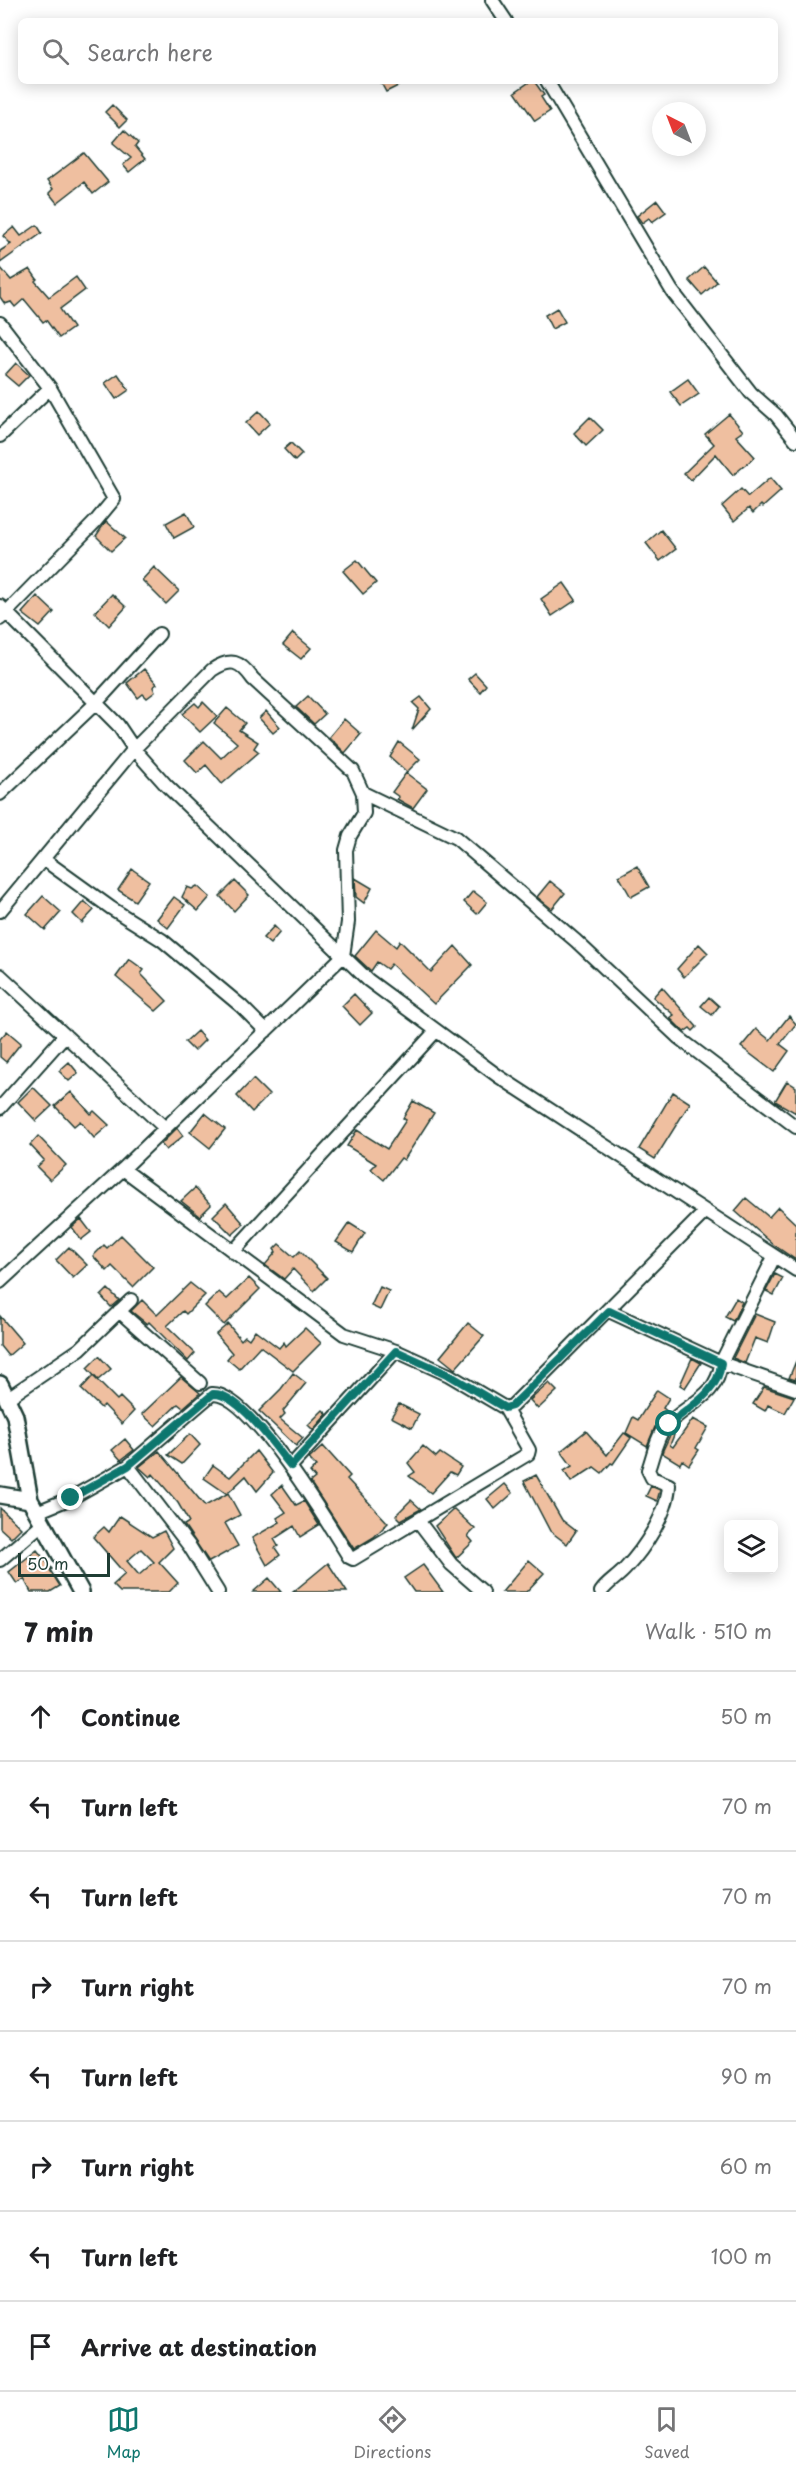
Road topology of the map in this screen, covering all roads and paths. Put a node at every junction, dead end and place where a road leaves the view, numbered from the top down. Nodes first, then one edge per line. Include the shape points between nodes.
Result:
1 (492, 0) edge
2 (504, 18) edge
3 (549, 84) edge
4 (0, 323) edge
5 (50, 388) junction
6 (0, 436) edge
7 (796, 440) edge
8 (2, 612) edge
9 (159, 634) dead end
10 (96, 703) junction
11 (135, 749) junction
12 (363, 793) junction
13 (0, 794) edge
14 (43, 859) junction
15 (0, 911) edge
16 (343, 956) junction
17 (0, 975) edge
18 (266, 1031) junction
19 (435, 1032) junction
20 (65, 1035) junction
21 (0, 1108) edge
22 (796, 1127) edge
23 (165, 1128) junction
24 (123, 1169) junction
25 (705, 1213) junction
26 (233, 1251) junction
27 (774, 1257) junction
28 (796, 1270) edge
29 (0, 1282) edge
30 (130, 1300) dead end
31 (119, 1311) junction
32 (609, 1311) junction
33 (396, 1351) junction
34 (721, 1363) junction
35 (200, 1383) dead end
36 (0, 1384) edge
37 (796, 1389) edge
38 (8, 1398) junction
39 (505, 1408) junction
40 (128, 1466) junction
41 (291, 1466) junction
42 (0, 1495) edge
43 (37, 1512) junction
44 (419, 1522) junction
45 (0, 1560) edge
46 (81, 1592) edge
47 (218, 1592) edge
48 (483, 1592) edge
49 (601, 1592) edge

1 - 2 street
3 - 7 street via 672,291 751,393
4 - 5 street
5 - 6 street
5 - 8 street via 114,499
8 - 10 street
9 - 10 street
10 - 11 street
10 - 13 street
11 - 12 street via 212,670 231,660 243,664 253,678 353,771
11 - 14 street
11 - 16 street via 166,786
12 - 16 street via 364,813 346,850 348,922
12 - 22 street via 456,838 576,941 679,1038
14 - 15 street
14 - 18 street via 162,940
16 - 18 street
16 - 19 street
17 - 20 street
18 - 23 street
19 - 25 street
19 - 26 street
20 - 21 street
20 - 23 street
23 - 24 street
24 - 26 street
24 - 29 street
25 - 27 street
25 - 32 street
26 - 33 street via 344,1334
27 - 28 street
27 - 34 street
30 - 31 street
31 - 35 street
31 - 38 street via 80,1349
32 - 34 street
32 - 39 street via 512,1406
33 - 39 street via 449,1375
33 - 41 street
34 - 37 street
34 - 49 street via 720,1377 710,1391 664,1429 648,1470 652,1478 669,1485 670,1496 627,1568
36 - 38 street
38 - 43 street
39 - 44 street via 528,1447 528,1454
40 - 41 street via 213,1394 221,1393 253,1420
40 - 43 street
40 - 47 street via 190,1547
41 - 44 street via 353,1559
42 - 43 street
43 - 45 street
43 - 46 street
44 - 48 street via 451,1564

